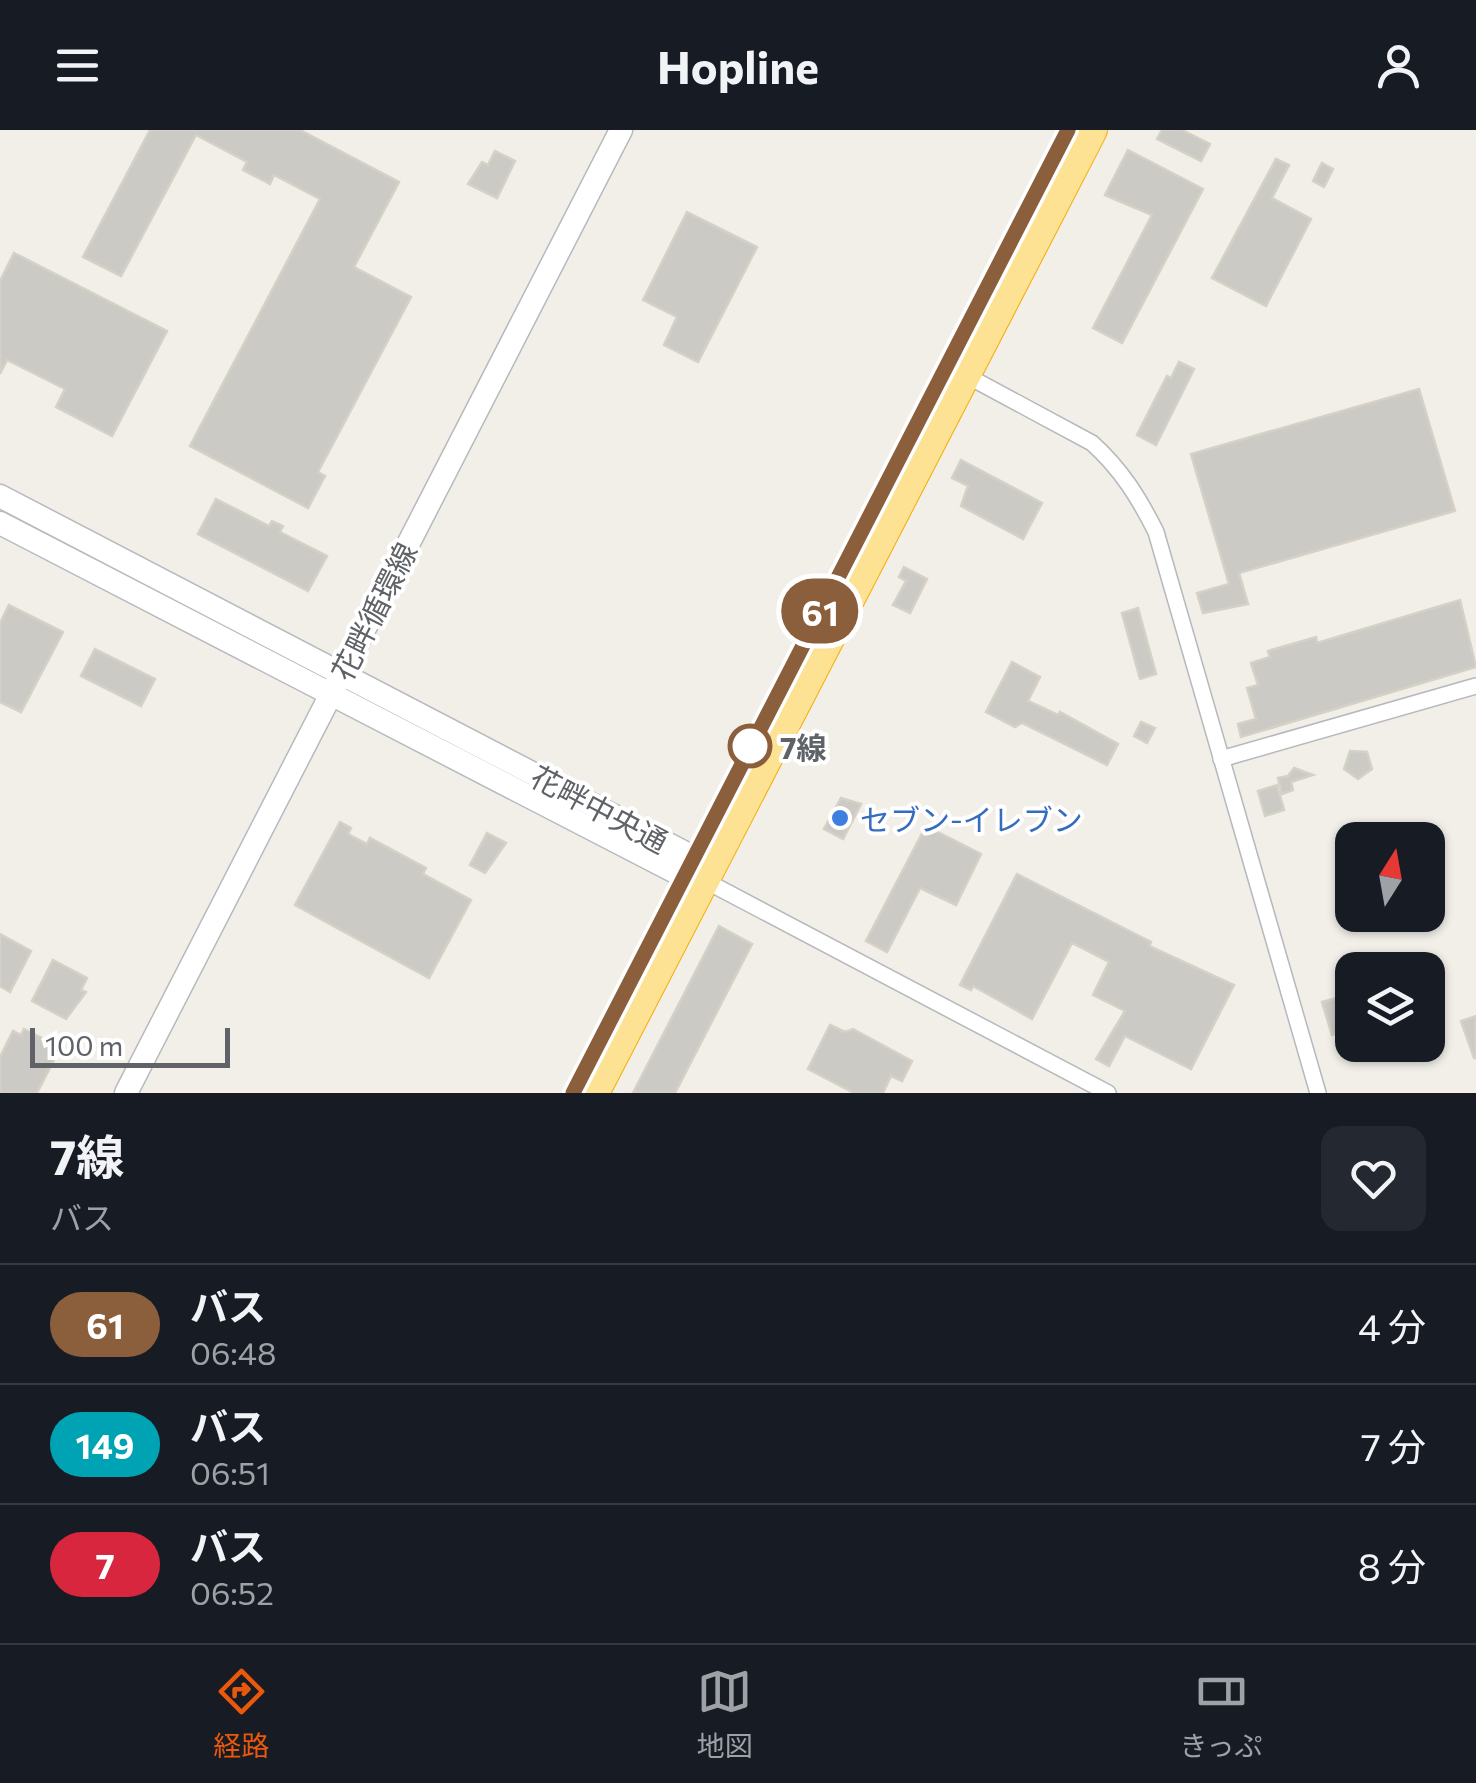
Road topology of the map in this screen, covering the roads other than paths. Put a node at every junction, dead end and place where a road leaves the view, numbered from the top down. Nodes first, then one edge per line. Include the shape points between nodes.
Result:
1 (621, 130) edge
2 (1068, 130) edge
3 (1092, 130) edge
4 (956, 369) junction
5 (0, 496) edge
6 (0, 523) edge
7 (337, 681) junction
8 (1476, 686) edge
9 (1221, 759) junction
10 (693, 871) junction
11 (126, 1093) edge
12 (573, 1093) edge
13 (594, 1093) edge
14 (1108, 1093) edge
15 (1318, 1093) edge

1 - 7 street, 花畔循環線
2 - 4 highway
3 - 4 highway
4 - 9 street via 1092,443 1127,480 1156,532
4 - 10 highway
5 - 7 street, 花畔中央通
6 - 7 street, 花畔中央通
7 - 10 street, 花畔中央通
7 - 11 street, 花畔循環線
8 - 9 street
9 - 15 street
10 - 12 highway
10 - 13 highway
10 - 14 street

